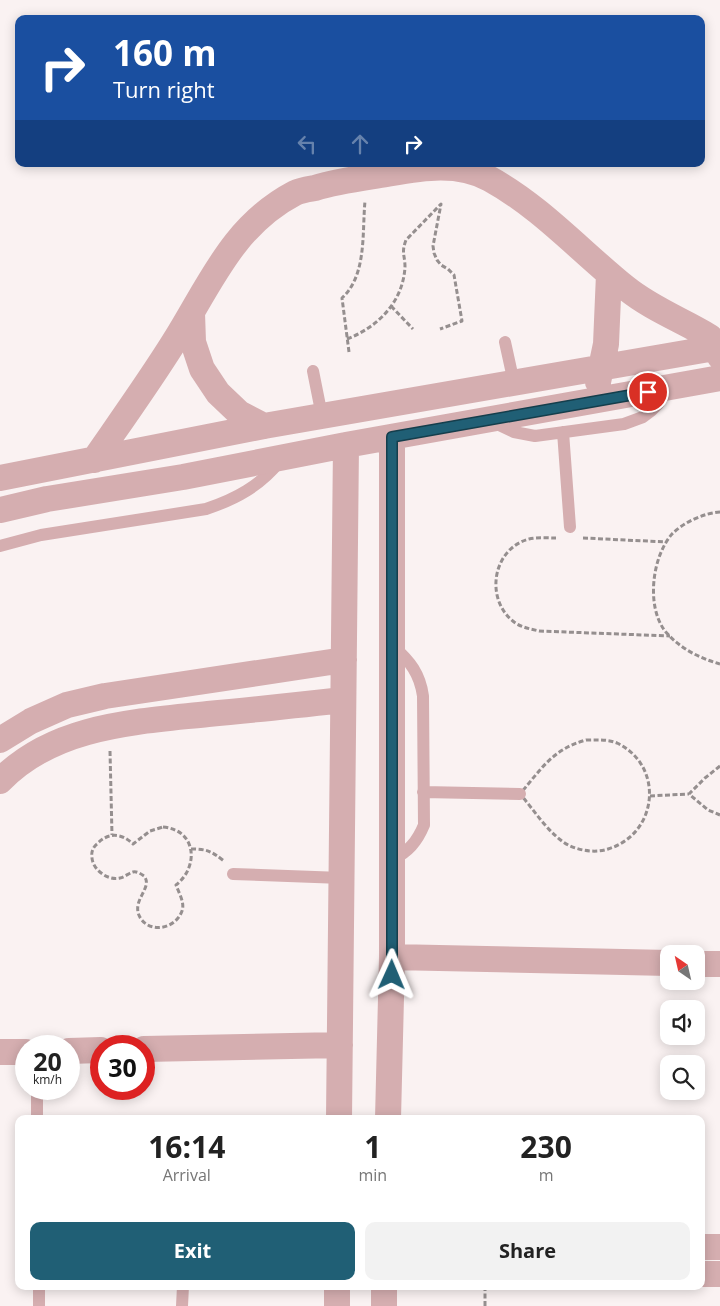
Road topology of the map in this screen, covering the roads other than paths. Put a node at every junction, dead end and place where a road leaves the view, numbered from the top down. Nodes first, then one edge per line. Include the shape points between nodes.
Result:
1 (365, 171) edge
2 (610, 274) junction
3 (192, 313) junction
4 (505, 342) dead end
5 (719, 362) edge
6 (602, 367) junction
7 (313, 371) dead end
8 (514, 382) junction
9 (666, 388) junction
10 (594, 401) junction
11 (322, 416) junction
12 (488, 420) junction
13 (264, 426) junction
14 (564, 432) junction
15 (392, 437) junction
16 (178, 444) junction
17 (346, 445) junction
18 (283, 457) junction
19 (94, 460) junction
20 (0, 478) edge
21 (183, 478) junction
22 (0, 510) edge
23 (566, 533) road end
24 (0, 546) edge
25 (392, 646) junction
26 (344, 660) junction
27 (343, 700) junction
28 (0, 740) edge
29 (0, 781) edge
30 (424, 792) junction
31 (520, 794) road end
32 (392, 860) junction
33 (233, 874) road end
34 (342, 878) junction
35 (392, 957) junction
36 (660, 963) edge
37 (705, 964) edge
38 (720, 964) edge
39 (340, 1045) junction
40 (155, 1049) edge
41 (0, 1052) edge
42 (15, 1052) edge
43 (37, 1100) edge
44 (37, 1115) edge
45 (339, 1115) edge
46 (388, 1115) edge
47 (705, 1247) edge
48 (720, 1248) edge
49 (705, 1274) edge
50 (720, 1274) edge
51 (39, 1290) edge
52 (182, 1290) edge
53 (337, 1290) edge
54 (384, 1290) edge
55 (39, 1306) edge
56 (182, 1306) edge
57 (337, 1306) edge
58 (384, 1306) edge

1 - 2 street via 458,168 489,178 543,216
1 - 3 street via 297,192 267,211 242,234 220,262
2 - 5 street via 642,300 710,337
2 - 6 street
3 - 13 street via 193,342 202,369 218,394 239,413
3 - 19 street
4 - 8 lane
5 - 6 street
5 - 9 street
6 - 8 street
6 - 10 street
7 - 11 lane
8 - 11 street
9 - 10 street
9 - 14 lane via 658,404 634,421
10 - 12 street
11 - 13 street
12 - 14 lane via 535,436
12 - 15 street
13 - 16 street
14 - 23 lane
15 - 17 street
15 - 25 street
16 - 19 street
16 - 21 street
17 - 18 street
17 - 26 street
18 - 21 street
18 - 24 lane via 248,491 206,509 40,535
19 - 20 street
21 - 22 street
25 - 30 lane via 411,663 421,684
25 - 32 street
26 - 27 street
26 - 28 street via 105,696 67,705
27 - 29 street via 96,728 51,744 11,769
27 - 34 street
30 - 31 lane
30 - 32 lane via 424,825 420,835 408,850
32 - 35 street
33 - 34 lane
34 - 39 street
35 - 36 street
35 - 46 street
37 - 38 street
39 - 40 street
39 - 45 street
41 - 42 street
43 - 44 lane
47 - 48 street
49 - 50 street
51 - 55 lane
52 - 56 lane
53 - 57 street
54 - 58 street

